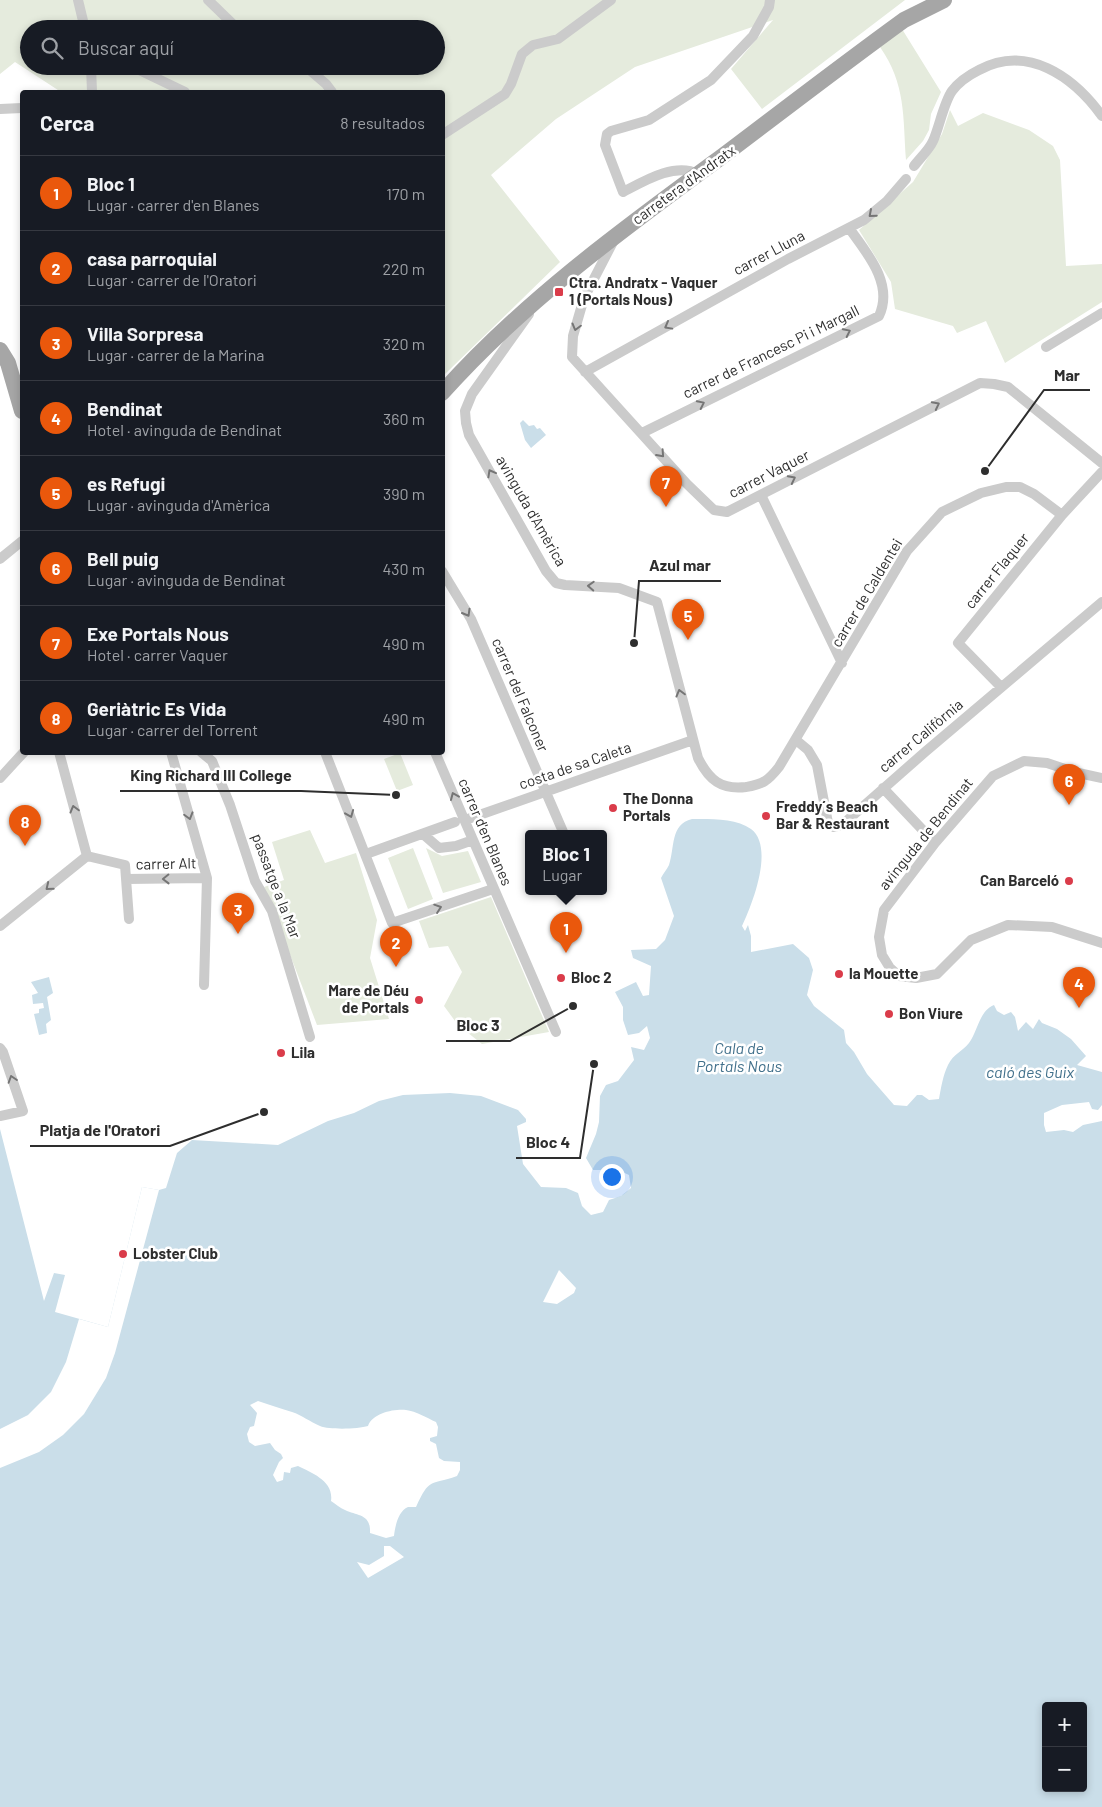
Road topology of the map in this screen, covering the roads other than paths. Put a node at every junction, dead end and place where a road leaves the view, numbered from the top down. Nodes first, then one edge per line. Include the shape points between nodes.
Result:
1 (78, 0) edge
2 (208, 0) edge
3 (611, 0) edge
4 (770, 0) edge
5 (944, 0) edge
6 (82, 20) edge
7 (229, 20) edge
8 (91, 75) edge
9 (150, 75) edge
10 (316, 75) edge
11 (92, 90) edge
12 (181, 90) edge
13 (330, 90) edge
14 (20, 108) edge
15 (0, 109) edge
16 (1102, 116) edge
17 (445, 131) edge
18 (914, 166) dead end
19 (698, 174) junction
20 (906, 179) dead end
21 (849, 228) junction
22 (616, 234) junction
23 (543, 295) junction
24 (1102, 313) edge
25 (1046, 347) dead end
26 (0, 350) edge
27 (585, 372) junction
28 (445, 390) edge
29 (20, 404) edge
30 (642, 433) junction
31 (1102, 463) edge
32 (1102, 472) edge
33 (761, 495) junction
34 (1062, 515) junction
35 (20, 544) edge
36 (0, 559) edge
37 (445, 576) edge
38 (1102, 602) edge
39 (842, 663) junction
40 (1001, 687) junction
41 (693, 740) junction
42 (796, 740) junction
43 (21, 755) edge
44 (59, 755) edge
45 (172, 755) edge
46 (205, 755) edge
47 (326, 755) edge
48 (436, 755) edge
49 (0, 778) edge
50 (1102, 778) edge
51 (883, 788) junction
52 (546, 792) junction
53 (468, 819) dead end
54 (455, 822) dead end
55 (562, 830) edge
56 (423, 834) junction
57 (472, 840) junction
58 (935, 843) junction
59 (366, 854) junction
60 (87, 856) junction
61 (207, 878) junction
62 (126, 879) junction
63 (493, 889) junction
64 (129, 919) dead end
65 (0, 926) edge
66 (1102, 943) edge
67 (204, 985) dead end
68 (556, 1032) dead end
69 (310, 1038) dead end
70 (0, 1048) edge
71 (0, 1116) edge

1 - 6 street
2 - 7 street
3 - 17 street via 558,39 533,45 522,54 505,94
4 - 19 street via 753,36 711,80 649,120 607,134 605,144 623,192 654,175 689,170
5 - 19 main road, carretera d'Andratx via 904,20
8 - 11 street
9 - 12 street
10 - 13 street
14 - 15 street
16 - 18 street via 1057,73 1040,64 1006,60 988,65 969,76 952,92 932,143
19 - 22 main road, carretera d'Andratx
20 -> 21 street, carrer Lluna via 872,214
21 -> 27 street, carrer Lluna
30 -> 21 street, carrer de Francesc Pi i Margall via 879,316 884,306 884,291 875,264
22 - 23 main road, carretera d'Andratx
22 -> 27 street, carrer Vaquer via 584,298 573,336 572,357
23 - 28 main road, carretera d'Andratx
41 -> 23 street, avinguda d'Amèrica via 657,602 619,588 556,583 477,450 466,423 465,411 472,394
24 - 25 street
26 - 29 main road via 8,363
27 - 30 street, carrer Vaquer
30 -> 33 street, carrer Vaquer via 714,510 727,512
33 -> 31 street, carrer Vaquer via 980,383 1008,387
32 - 34 street, carrer Flaquer
33 - 39 street
34 - 39 street, carrer de Caldentei via 1020,487 981,493 942,512 907,551
34 - 40 street, carrer Flaquer via 958,643
35 - 36 street
37 -> 52 street, carrer del Falconer via 471,619
38 - 40 street, carrer Califòrnia
39 - 42 street, carrer de Caldentei
40 - 51 street, carrer Califòrnia
41 - 42 street, carrer de Caldentei via 705,771 713,780 737,788 767,780
41 - 52 street, costa de sa Caleta
42 - 51 street, carrer Califòrnia via 808,750 817,765 828,823 834,827 842,825
43 - 49 street
60 -> 44 street
45 -> 61 street
46 - 69 street, passatge a la Mar via 212,761 255,881 272,911
47 -> 59 street
57 -> 48 street, carrer d'en Blanes
50 - 58 street, avinguda de Bendinat via 1047,763 1024,761 993,776
51 - 58 street
52 - 53 street, costa de sa Caleta
52 - 55 street, carrer del Falconer
54 - 56 street
56 - 57 street via 439,848
56 - 59 street
57 - 63 street, carrer d'en Blanes
58 - 66 street, avinguda de Bendinat via 884,910 879,937 882,955 900,976 916,978 937,974 971,940 1008,925 1052,927
59 -> 63 street via 392,923
60 - 62 street via 125,865
60 -> 65 street
61 -> 62 street, carrer Alt
61 - 67 street
62 - 64 street
63 - 68 street, carrer d'en Blanes
71 -> 70 street via 22,1111

